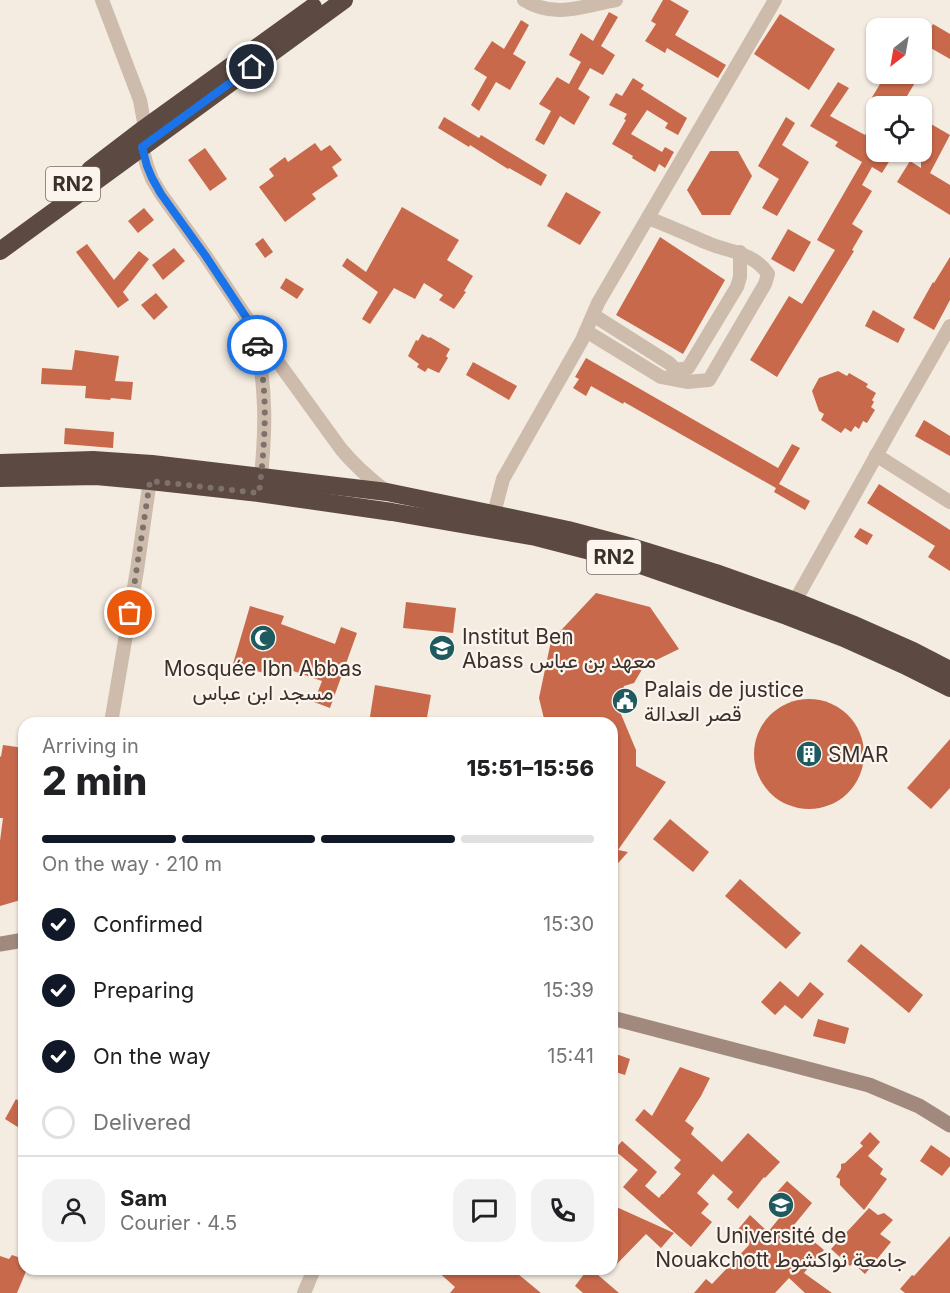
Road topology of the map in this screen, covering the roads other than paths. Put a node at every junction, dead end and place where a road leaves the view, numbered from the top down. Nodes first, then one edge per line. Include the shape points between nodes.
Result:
1 (102, 0) edge
2 (323, 0) edge
3 (344, 0) edge
4 (524, 0) edge
5 (616, 0) edge
6 (775, 0) edge
7 (145, 128) junction
8 (142, 147) junction
9 (648, 218) junction
10 (0, 237) edge
11 (0, 251) edge
12 (740, 252) junction
13 (593, 315) junction
14 (252, 326) junction
15 (950, 326) edge
16 (586, 331) junction
17 (676, 370) junction
18 (687, 382) junction
19 (876, 455) junction
20 (0, 463) edge
21 (151, 472) junction
22 (0, 478) edge
23 (260, 484) junction
24 (387, 492) junction
25 (950, 502) edge
26 (392, 512) junction
27 (491, 521) junction
28 (795, 601) junction
29 (950, 670) edge
30 (950, 688) edge
31 (112, 717) edge
32 (18, 941) edge
33 (0, 944) edge
34 (618, 1019) edge
35 (950, 1125) edge
36 (312, 1275) edge
37 (304, 1293) edge

1 - 7 street via 140,100
2 - 7 highway, RN2
3 - 8 highway, RN2
4 - 5 street via 548,10
6 - 9 street
7 - 8 street
7 - 10 highway, RN2
8 - 11 highway, RN2
8 - 14 street via 161,194
9 - 12 street via 712,245
9 - 13 street
12 - 17 street via 737,287 688,368
12 - 18 street via 762,265 768,274 765,284 709,380
13 - 16 street
13 - 17 street
14 - 23 street via 260,358 265,410
14 - 24 street via 354,465
15 - 19 street
16 - 18 street via 661,377
16 - 27 street via 503,479
17 - 18 street
19 - 25 street
19 - 28 street
20 - 21 highway, RN2 via 93,460
21 - 22 highway, RN2
21 - 23 highway, RN2
21 - 31 street
23 - 24 highway, RN2
23 - 26 highway, RN2
24 - 26 street
24 - 27 highway, RN2
26 - 27 highway, RN2
27 - 28 highway, RN2 via 568,530 716,573
27 - 30 highway, RN2 via 629,561 787,616
28 - 29 highway, RN2
32 - 33 street
34 - 35 street via 869,1085 919,1106
36 - 37 street

